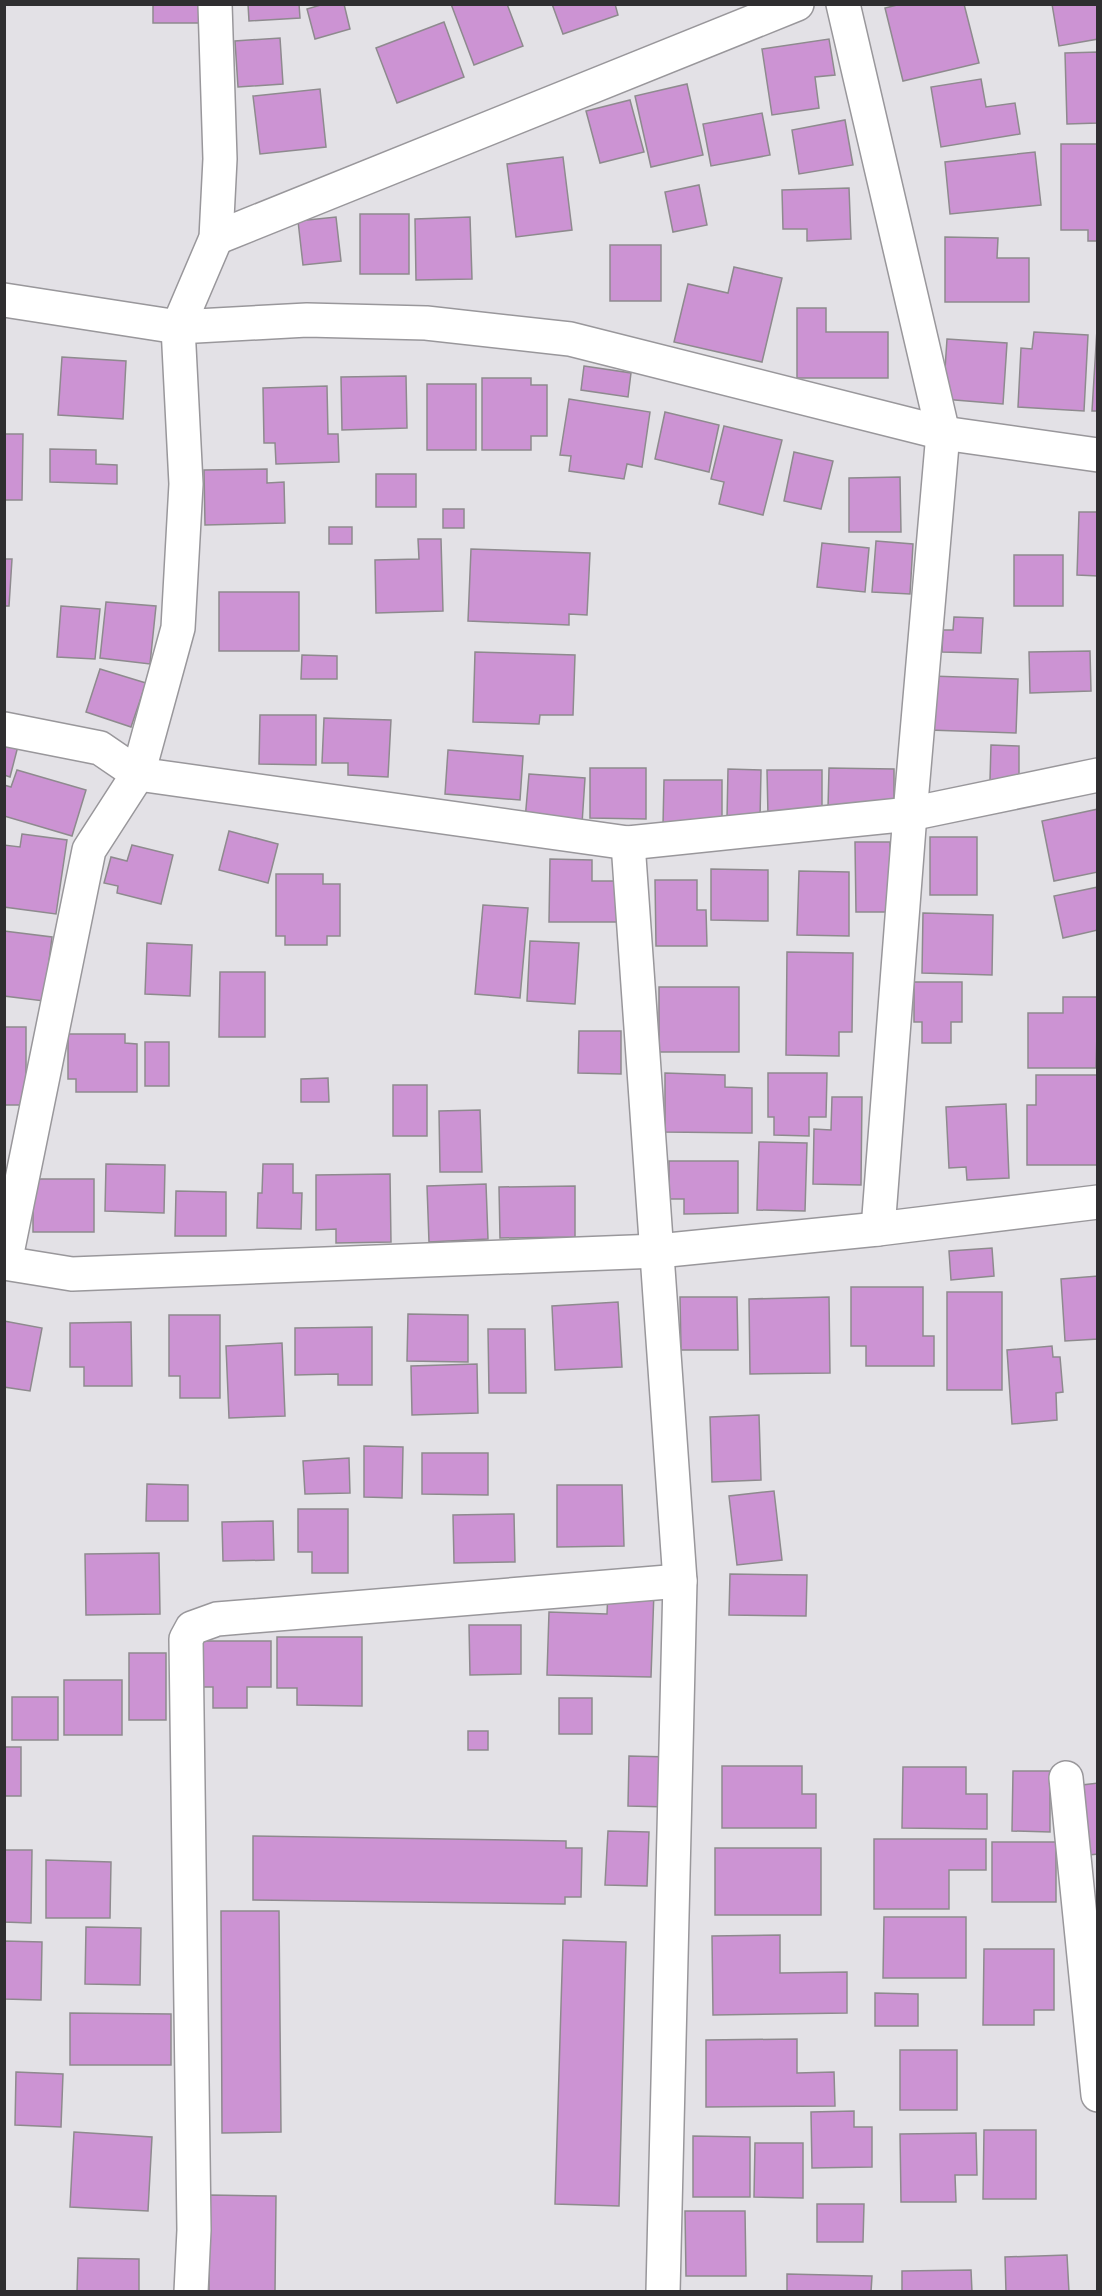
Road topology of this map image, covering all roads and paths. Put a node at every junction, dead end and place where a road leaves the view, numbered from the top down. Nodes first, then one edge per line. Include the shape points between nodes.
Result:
1 (215, 4) edge
2 (797, 4) edge
3 (843, 4) edge
4 (216, 238) junction
5 (4, 300) edge
6 (178, 327) junction
7 (943, 433) junction
8 (1098, 455) edge
9 (4, 729) edge
10 (138, 774) junction
11 (1098, 775) edge
12 (910, 814) junction
13 (628, 843) junction
14 (1098, 1202) edge
15 (878, 1229) junction
16 (658, 1251) junction
17 (5, 1263) edge
18 (680, 1581) junction
19 (1066, 1778) dead end
20 (1098, 2096) edge
21 (191, 2292) edge
22 (663, 2292) edge

1 - 4 street via 220,159
2 - 4 street
3 - 7 street
4 - 6 street
5 - 6 street
6 - 7 street via 307,320 426,323 570,339
6 - 10 street via 186,484 178,628
7 - 8 street
7 - 12 street
9 - 10 street via 100,748
10 - 13 street
10 - 17 street via 89,850
11 - 12 street
12 - 13 street
12 - 15 street
13 - 16 street
14 - 15 street
15 - 16 street
16 - 17 street via 72,1274
16 - 18 street
18 - 21 street via 217,1619 192,1628 186,1639 194,2230
18 - 22 street
19 - 20 street

